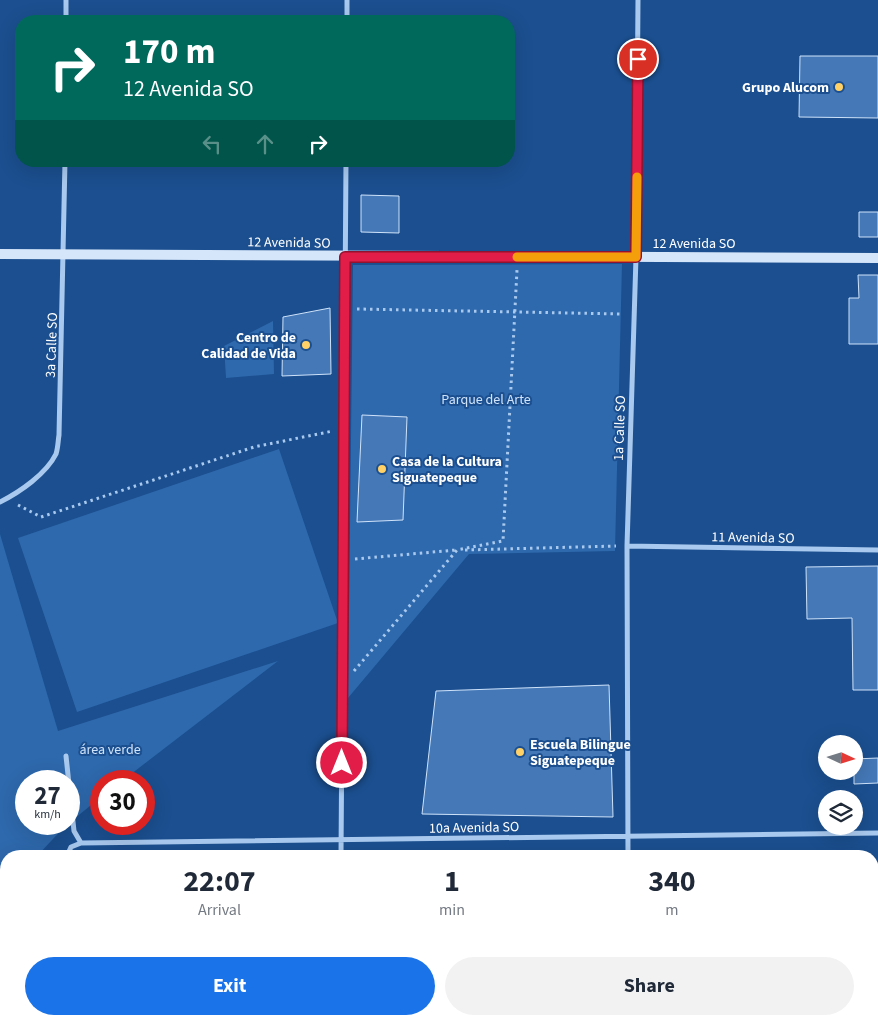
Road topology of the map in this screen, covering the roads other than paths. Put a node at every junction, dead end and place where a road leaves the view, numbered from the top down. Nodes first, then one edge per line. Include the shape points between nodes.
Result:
1 (66, 0) edge
2 (347, 0) edge
3 (638, 0) edge
4 (66, 15) edge
5 (347, 15) edge
6 (66, 167) edge
7 (346, 167) edge
8 (0, 254) edge
9 (65, 254) junction
10 (345, 257) junction
11 (636, 257) junction
12 (878, 258) edge
13 (0, 502) edge
14 (627, 546) junction
15 (878, 550) edge
16 (66, 756) dead end
17 (878, 833) edge
18 (628, 836) junction
19 (341, 840) junction
20 (81, 843) junction
21 (70, 850) edge
22 (341, 850) edge
23 (628, 850) edge

1 - 4 street
2 - 5 street
3 - 11 street, 1a Calle SO
6 - 9 street, 3a Calle SO
7 - 10 street
8 - 9 street, 12 Avenida SO
9 - 10 street, 12 Avenida SO
9 - 13 street, 3a Calle SO via 57,452 39,475
10 - 11 street, 12 Avenida SO
10 - 19 street
11 - 12 street, 12 Avenida SO
11 - 14 street, 1a Calle SO
14 - 15 street, 11 Avenida SO
14 - 18 street, 1a Calle SO
16 - 20 street via 74,830
17 - 18 street, 10a Avenida SO
18 - 19 street, 10a Avenida SO
18 - 23 street, 1a Calle SO
19 - 20 street, 10a Avenida SO
19 - 22 street
20 - 21 street, 10a Avenida SO

